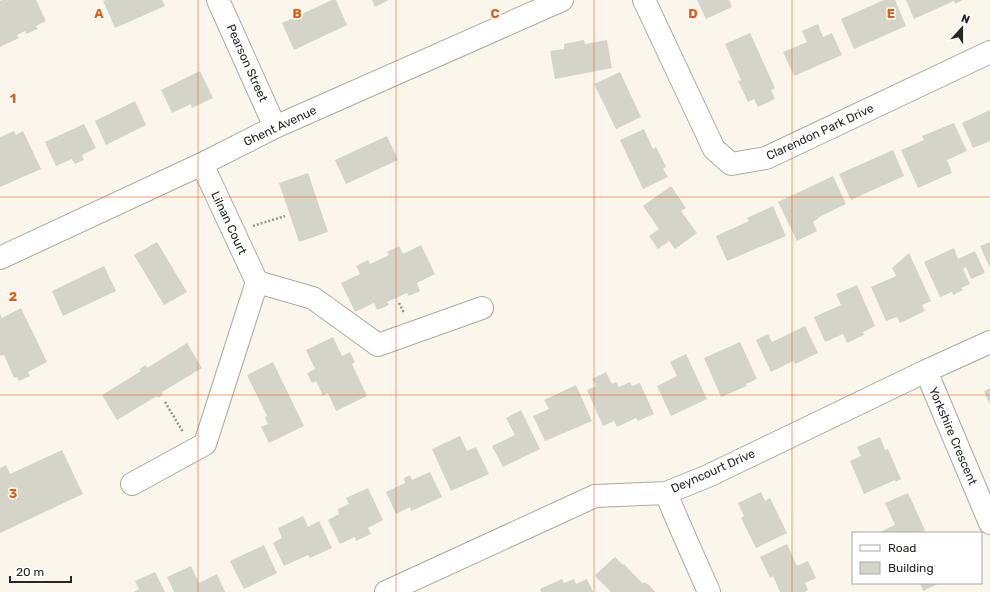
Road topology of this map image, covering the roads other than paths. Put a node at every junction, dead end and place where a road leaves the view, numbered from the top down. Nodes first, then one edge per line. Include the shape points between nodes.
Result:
1 (218, 0) edge
2 (562, 0) edge
3 (644, 0) edge
4 (990, 52) edge
5 (276, 127) junction
6 (202, 164) junction
7 (0, 258) edge
8 (257, 282) junction
9 (482, 308) dead end
10 (990, 342) edge
11 (926, 370) junction
12 (132, 484) dead end
13 (666, 493) junction
14 (990, 523) edge
15 (386, 592) edge
16 (709, 592) edge

1 - 5 street, Pearson Street
2 - 5 street, Ghent Avenue
3 - 4 street, Clarendon Park Drive via 714,149 731,164 766,158
5 - 6 street, Ghent Avenue
6 - 7 street, Ghent Avenue
6 - 8 street, Lilnan Court
8 - 9 street via 313,298 378,345
8 - 12 street via 205,444
10 - 11 street, Deyncourt Drive
11 - 13 street, Deyncourt Drive via 708,476
11 - 14 street, Yorkshire Crescent
13 - 15 street, Deyncourt Drive via 594,496
13 - 16 street

